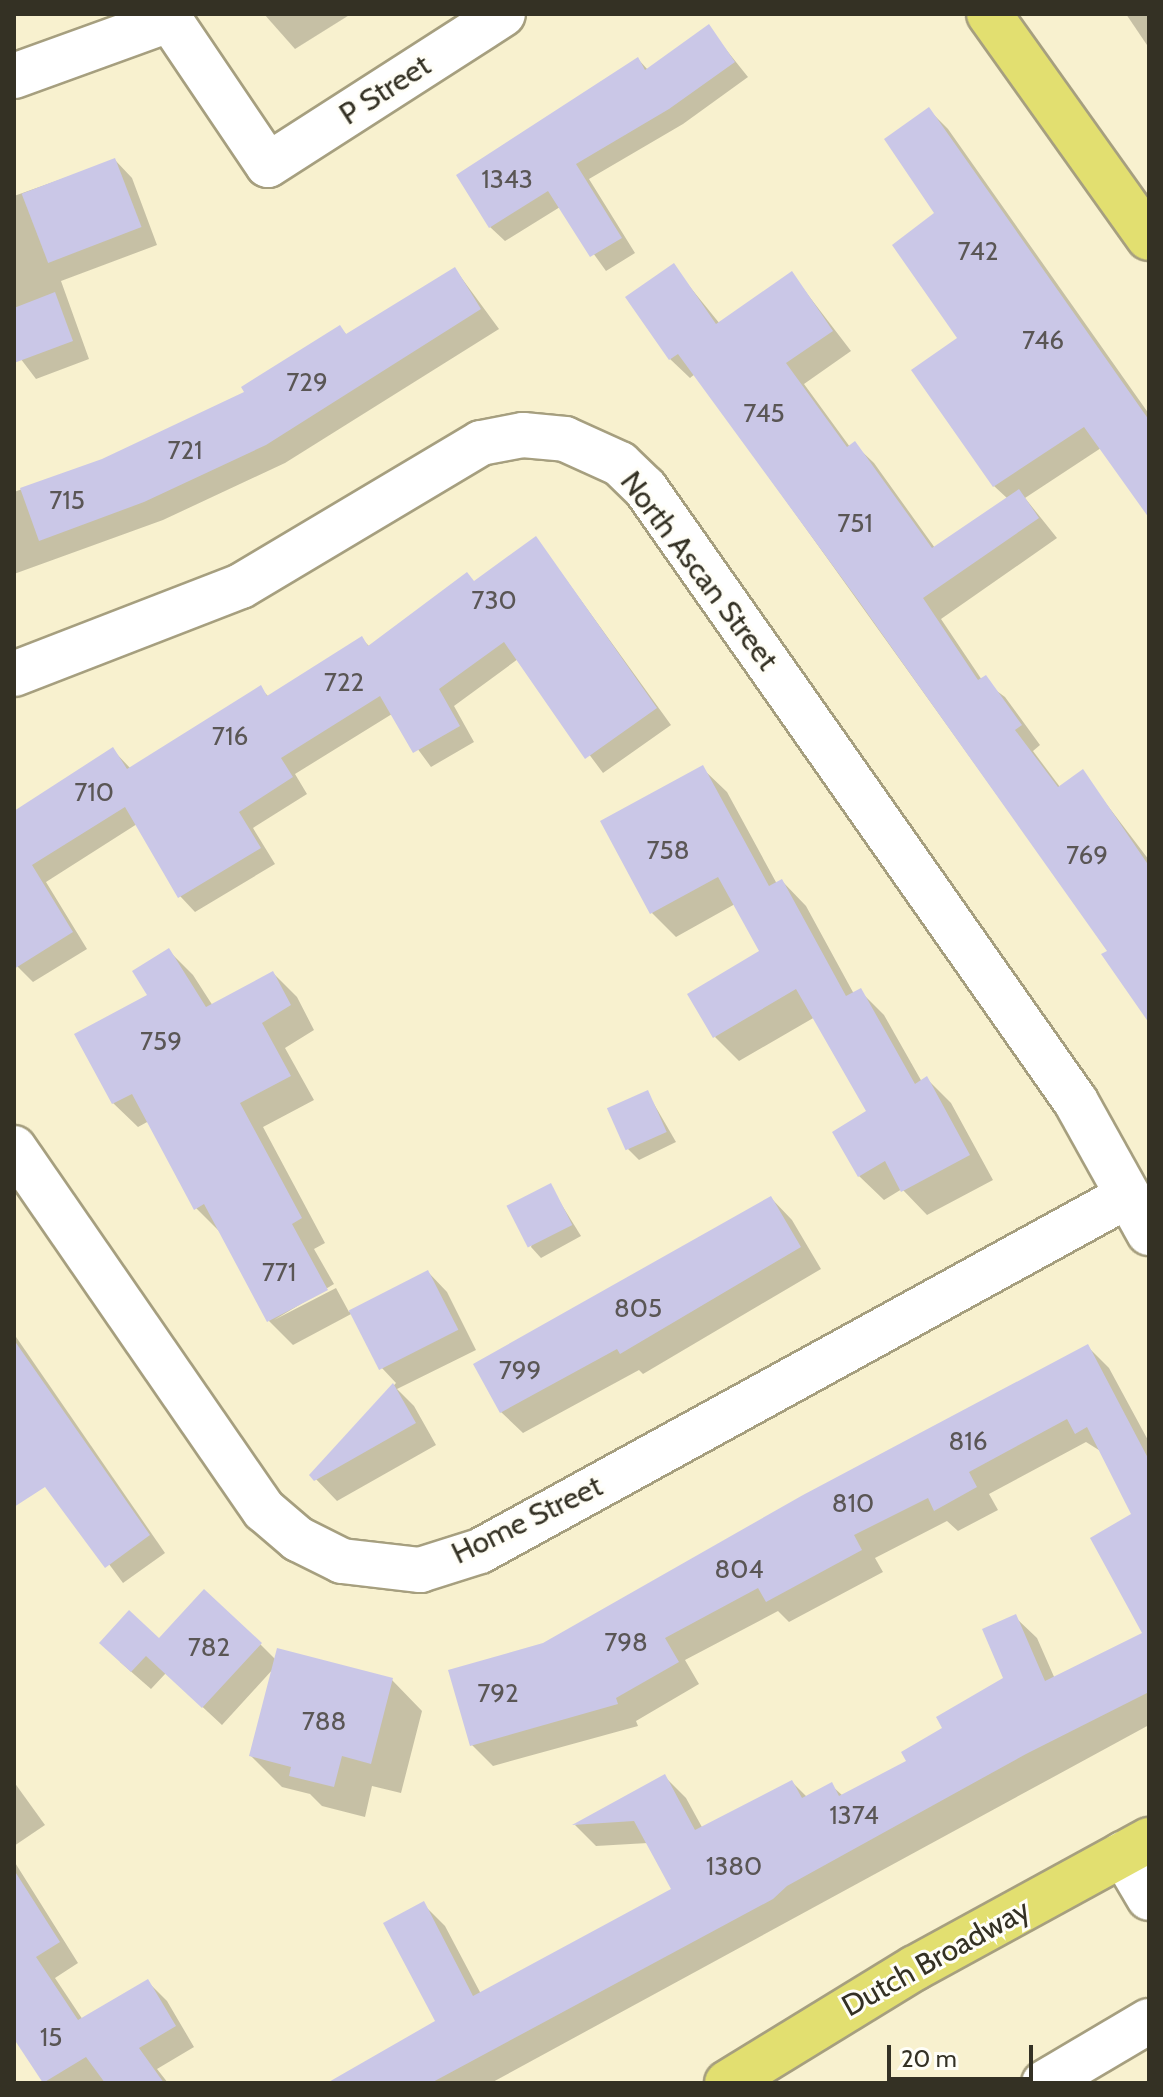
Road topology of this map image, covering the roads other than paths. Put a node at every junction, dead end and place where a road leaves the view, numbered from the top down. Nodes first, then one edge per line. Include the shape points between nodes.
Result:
1 (503, 14) edge
2 (989, 14) edge
3 (168, 17) edge
4 (14, 76) edge
5 (1143, 217) edge
6 (14, 674) edge
7 (14, 1148) edge
8 (1127, 1196) junction
9 (1149, 1233) edge
10 (1136, 1847) edge
11 (1149, 1898) edge
12 (1149, 2021) edge
13 (727, 2083) edge
14 (1044, 2083) edge

1 - 3 street, P Street via 268,165
2 - 5 main road
3 - 4 street
6 - 8 street, North Ascan Street via 241,586 481,443 523,435 565,439 620,464 645,488 1076,1102
7 - 8 street, Home Street via 264,1510 298,1539 342,1561 420,1570 480,1551
8 - 9 street, North Ascan Street
10 - 11 street
10 - 13 main road, Dutch Broadway via 890,1982
12 - 14 street

